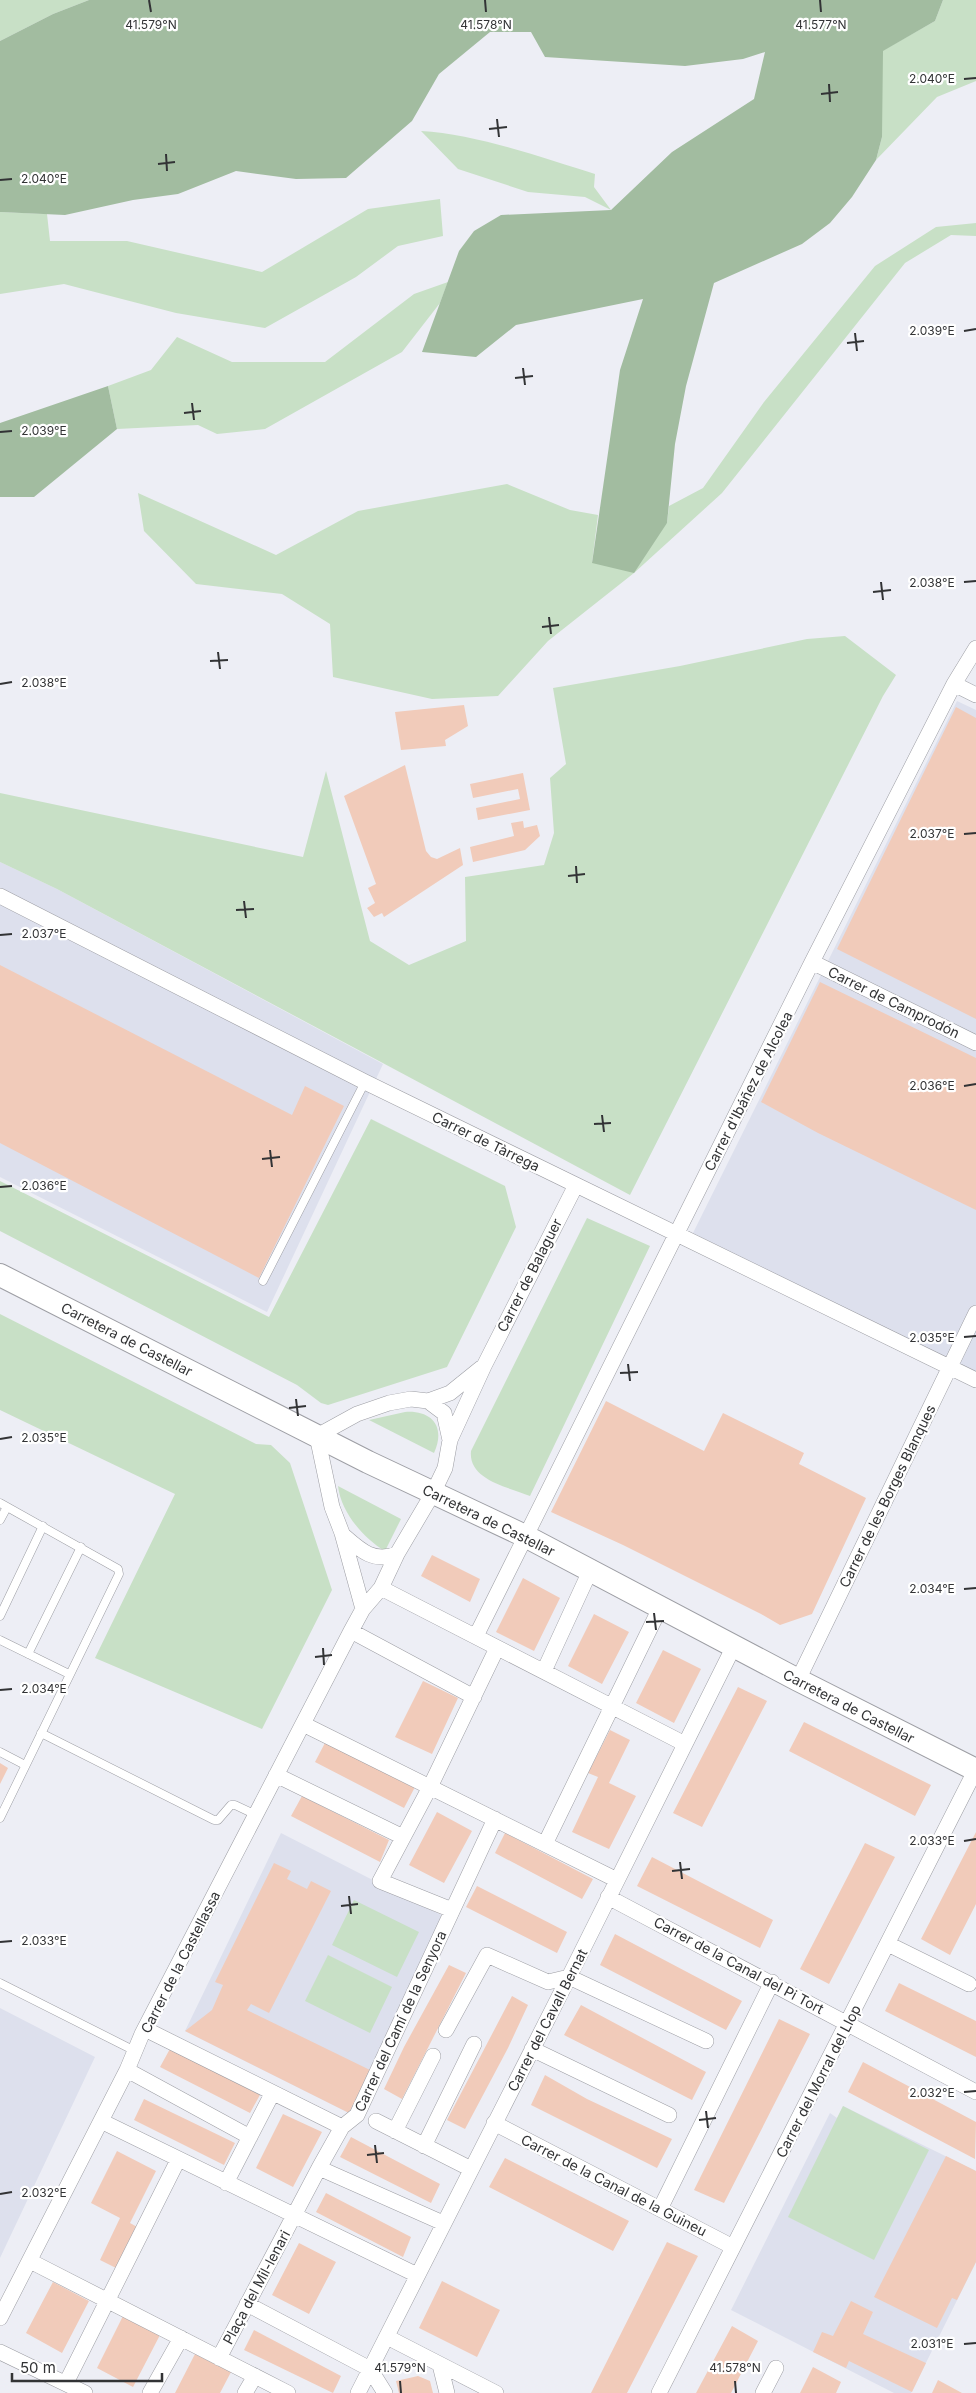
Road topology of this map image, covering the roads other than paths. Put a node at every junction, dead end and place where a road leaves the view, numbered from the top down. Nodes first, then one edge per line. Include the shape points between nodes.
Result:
1 (976, 648) edge
2 (954, 684) junction
3 (976, 695) edge
4 (0, 896) edge
5 (812, 962) junction
6 (976, 1043) edge
7 (365, 1082) junction
8 (576, 1185) junction
9 (675, 1235) junction
10 (0, 1275) edge
11 (263, 1281) dead end
12 (976, 1313) edge
13 (484, 1366) junction
14 (950, 1366) junction
15 (976, 1380) edge
16 (428, 1401) junction
17 (317, 1436) junction
18 (450, 1440) junction
19 (433, 1493) junction
20 (3, 1505) edge
21 (0, 1520) edge
22 (43, 1526) junction
23 (342, 1534) junction
24 (525, 1536) junction
25 (81, 1547) junction
26 (396, 1554) junction
27 (590, 1571) junction
28 (381, 1588) junction
29 (660, 1608) junction
30 (363, 1609) junction
31 (0, 1616) edge
32 (351, 1631) junction
33 (476, 1636) junction
34 (0, 1640) edge
35 (734, 1646) junction
36 (497, 1648) junction
37 (28, 1654) junction
38 (544, 1671) junction
39 (69, 1674) junction
40 (798, 1680) junction
41 (474, 1697) junction
42 (613, 1707) junction
43 (303, 1724) junction
44 (41, 1732) junction
45 (685, 1744) junction
46 (0, 1752) edge
47 (25, 1765) junction
48 (976, 1770) edge
49 (276, 1776) junction
50 (430, 1787) junction
51 (256, 1815) junction
52 (0, 1818) edge
53 (496, 1819) junction
54 (403, 1837) junction
55 (545, 1844) junction
56 (617, 1880) junction
57 (608, 1897) junction
58 (452, 1910) junction
59 (888, 1944) junction
60 (569, 1977) junction
61 (772, 1982) junction
62 (0, 1983) edge
63 (969, 1984) dead end
64 (848, 2023) junction
65 (145, 2029) junction
66 (446, 2030) dead end
67 (706, 2042) dead end
68 (474, 2044) dead end
69 (532, 2049) junction
70 (135, 2051) junction
71 (433, 2056) dead end
72 (127, 2070) junction
73 (976, 2092) edge
74 (272, 2094) junction
75 (669, 2115) dead end
76 (101, 2121) junction
77 (376, 2121) dead end
78 (494, 2123) junction
79 (342, 2127) junction
80 (395, 2131) junction
81 (250, 2137) junction
82 (424, 2146) junction
83 (178, 2160) junction
84 (319, 2168) junction
85 (470, 2169) junction
86 (226, 2183) junction
87 (660, 2209) junction
88 (294, 2216) junction
89 (443, 2223) junction
90 (734, 2247) junction
91 (30, 2261) junction
92 (417, 2275) junction
93 (108, 2301) junction
94 (247, 2304) junction
95 (0, 2318) edge
96 (387, 2337) junction
97 (181, 2338) junction
98 (0, 2352) edge
99 (219, 2358) junction
100 (440, 2365) junction
101 (776, 2368) dead end
102 (370, 2370) junction
103 (255, 2376) junction
104 (66, 2383) junction
105 (85, 2393) edge
106 (150, 2393) edge
107 (245, 2393) edge
108 (288, 2393) edge
109 (358, 2393) edge
110 (385, 2393) edge
111 (447, 2393) edge
112 (496, 2393) edge
113 (659, 2393) edge
114 (763, 2393) edge

1 - 2 street, Carrer d'Ibáñez de Alcolea
2 - 3 street
2 - 5 street, Carrer d'Ibáñez de Alcolea
4 - 7 street, Carrer de Tàrrega
5 - 6 street, Carrer de Camprodón
5 - 9 street, Carrer d'Ibáñez de Alcolea
7 - 8 street, Carrer de Tàrrega
7 - 11 lane
8 - 9 street, Carrer de Tàrrega
8 - 13 street, Carrer de Balaguer
9 - 14 street, Carrer de Tàrrega
9 - 24 street, Carrer d'Ibáñez de Alcolea
10 - 17 street, Carretera de Castellar
12 - 14 street, Carrer de les Borges Blanques
13 - 16 street, Carrer de Balaguer via 450,1393
13 - 18 street, Carrer de Balaguer
14 - 15 street, Carrer de Tàrrega
14 - 40 street, Carrer de les Borges Blanques
16 - 17 street, Carrer de Balaguer via 389,1402 357,1414
16 - 18 street, Carrer de Balaguer via 444,1413
17 - 19 street, Carretera de Castellar
17 - 23 street via 332,1507
18 - 19 street, Carrer de Balaguer via 445,1468
19 - 24 street, Carretera de Castellar
19 - 26 street, Carrer de la Castellassa
20 - 21 lane
20 - 22 lane
22 - 25 lane
22 - 31 lane
23 - 26 street via 361,1550 380,1558
23 - 30 street
24 - 27 street, Carretera de Castellar
24 - 33 street, Carrer d'Ibáñez de Alcolea
25 - 37 lane
25 - 39 lane via 118,1569 119,1574
26 - 28 street, Carrer de la Castellassa
27 - 29 street, Carretera de Castellar
27 - 38 street
28 - 30 street, Carrer de la Castellassa
28 - 33 street
29 - 35 street, Carretera de Castellar
29 - 42 street
30 - 32 street, Carrer de la Castellassa
32 - 41 street
32 - 43 street, Carrer de la Castellassa
33 - 36 street
34 - 37 lane
35 - 40 street, Carretera de Castellar
35 - 45 street, Carrer del Cavall Bernat
36 - 38 street
36 - 41 street
37 - 39 lane
38 - 42 street
39 - 44 lane
40 - 48 street, Carretera de Castellar
41 - 50 street
42 - 45 street
42 - 55 street
43 - 49 street, Carrer de la Castellassa
43 - 50 street
44 - 47 lane
44 - 51 lane via 214,1820 235,1805
45 - 56 street, Carrer del Cavall Bernat
46 - 47 lane
47 - 52 lane
48 - 59 street, Carrer del Morral del Llop
49 - 51 street, Carrer de la Castellassa
49 - 54 street
50 - 53 street
50 - 54 street
51 - 65 street, Carrer de la Castellassa
53 - 55 street
53 - 58 street, Carrer del Camí de la Senyora
54 - 58 street via 380,1881
55 - 56 street
56 - 57 street, Carrer del Cavall Bernat
57 - 60 street, Carrer del Cavall Bernat
57 - 61 street, Carrer de la Canal del Pi Tort
58 - 79 street, Carrer del Camí de la Senyora via 357,2115
59 - 63 street
59 - 64 street, Carrer del Morral del Llop
60 - 66 street via 548,1982 487,1955
60 - 67 street
60 - 69 street, Carrer del Cavall Bernat
61 - 64 street, Carrer de la Canal del Pi Tort
61 - 87 street
62 - 70 lane
64 - 73 street, Carrer de la Canal del Pi Tort
64 - 90 street, Carrer del Morral del Llop
65 - 70 street, Carrer de la Castellassa
65 - 74 street
68 - 82 street
69 - 75 street
69 - 78 street, Carrer del Cavall Bernat
70 - 72 street, Carrer de la Castellassa
71 - 80 street
72 - 76 street, Carrer de la Castellassa
72 - 81 street
74 - 79 street
74 - 81 street
76 - 83 street, Plaça del Mil-lenari
76 - 91 street, Carrer de la Castellassa
77 - 80 street
78 - 85 street, Carrer del Cavall Bernat
78 - 87 street, Carrer de la Canal de la Guineu
79 - 84 street, Carrer del Camí de la Senyora
80 - 82 street
81 - 86 street
82 - 85 street
83 - 86 street, Plaça del Mil-lenari
83 - 93 street
84 - 88 street, Carrer del Camí de la Senyora
84 - 89 street
85 - 89 street, Carrer del Cavall Bernat
86 - 88 street, Plaça del Mil-lenari
87 - 90 street, Carrer de la Canal de la Guineu
88 - 92 street, Plaça del Mil-lenari
88 - 94 street, Plaça del Mil-lenari
89 - 92 street, Carrer del Cavall Bernat
90 - 113 street, Carrer del Morral del Llop
91 - 93 street, Plaça del Mil-lenari
91 - 95 street, Carrer de la Castellassa
92 - 96 street, Carrer del Cavall Bernat
93 - 97 street, Plaça del Mil-lenari
93 - 104 street
94 - 99 street, Plaça del Mil-lenari
94 - 102 street
96 - 100 street
96 - 102 street, Carrer del Cavall Bernat
97 - 99 street, Plaça del Mil-lenari
97 - 106 street
98 - 104 street
99 - 103 street, Plaça del Mil-lenari
100 - 111 street
100 - 112 street
101 - 114 street
102 - 109 street, Carrer del Cavall Bernat
102 - 110 street
103 - 107 street
103 - 108 street, Plaça del Mil-lenari
104 - 105 street

